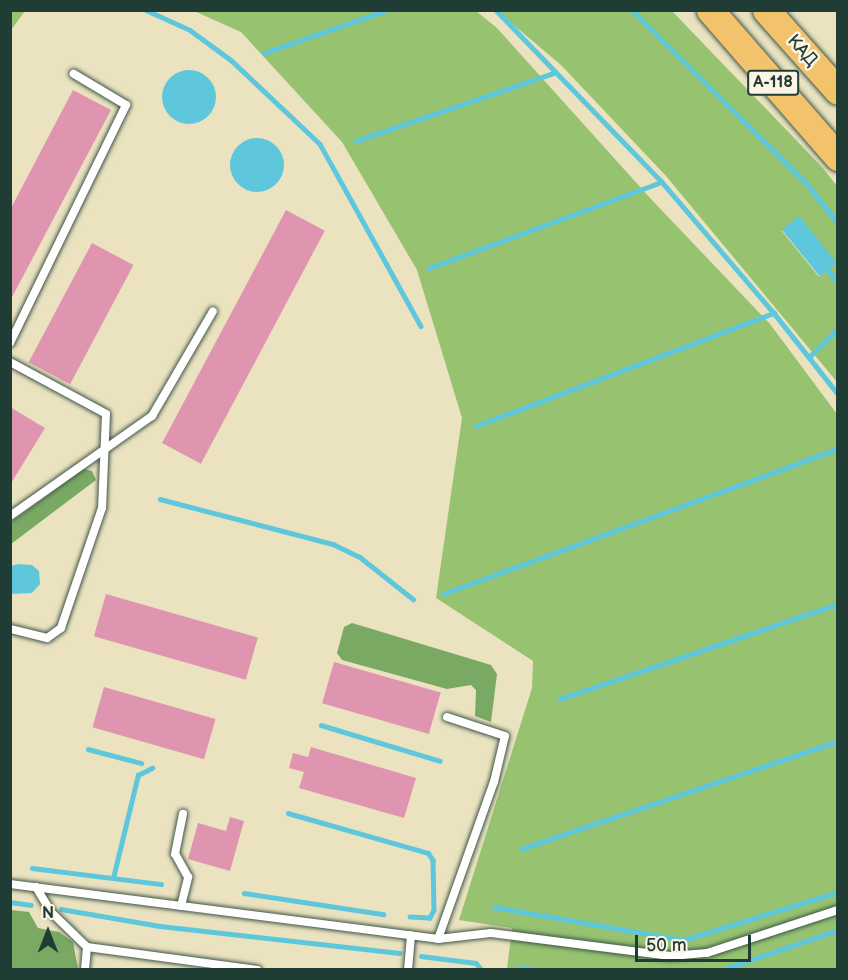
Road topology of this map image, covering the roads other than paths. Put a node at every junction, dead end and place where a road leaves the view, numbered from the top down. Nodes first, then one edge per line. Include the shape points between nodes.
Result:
1 (710, 10) edge
2 (766, 10) edge
3 (74, 74) dead end
4 (837, 91) edge
5 (837, 157) edge
6 (213, 311) dead end
7 (10, 343) edge
8 (10, 362) edge
9 (105, 450) junction
10 (10, 516) edge
11 (10, 629) edge
12 (447, 717) dead end
13 (183, 814) dead end
14 (10, 884) edge
15 (36, 888) junction
16 (181, 906) junction
17 (837, 910) edge
18 (411, 935) junction
19 (438, 939) junction
20 (87, 947) junction
21 (85, 969) edge
22 (257, 969) edge
23 (408, 969) edge

1 - 5 highway, А-118
2 - 4 highway, КАД / А-118
3 - 7 lane via 126,105
6 - 9 lane via 152,416
8 - 9 lane via 106,414
9 - 10 lane
9 - 11 lane via 102,508 61,628 47,638
12 - 19 lane via 505,736 494,782
13 - 16 lane via 175,854 188,877
14 - 15 lane
15 - 16 lane
15 - 20 lane via 51,912
16 - 18 lane
17 - 19 lane via 707,953 671,956 490,933
18 - 19 lane
18 - 23 lane
20 - 21 lane
20 - 22 lane

